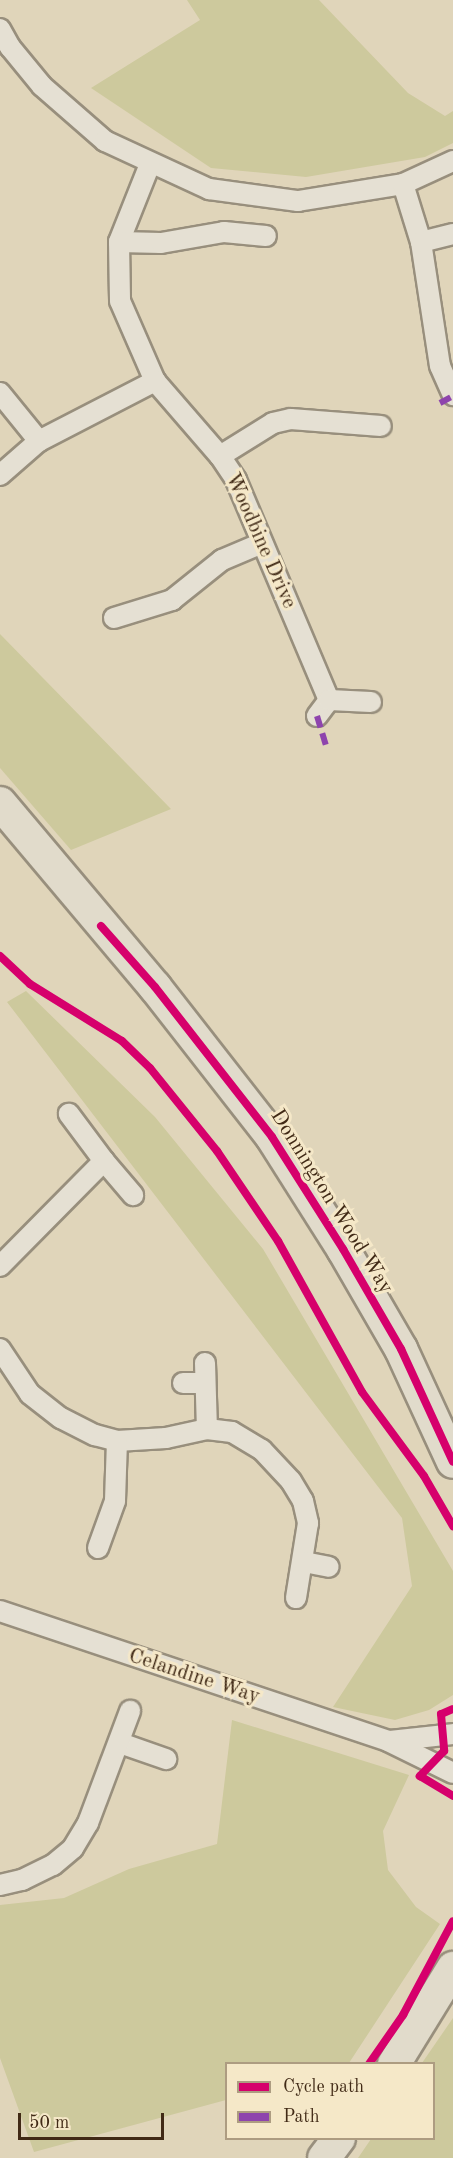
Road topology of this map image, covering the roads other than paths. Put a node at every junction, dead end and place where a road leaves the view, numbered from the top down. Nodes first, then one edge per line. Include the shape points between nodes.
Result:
1 (0, 29) edge
2 (453, 161) edge
3 (150, 164) junction
4 (403, 184) junction
5 (453, 234) edge
6 (266, 236) dead end
7 (119, 242) junction
8 (421, 242) junction
9 (155, 381) junction
10 (0, 393) edge
11 (453, 395) edge
12 (381, 426) dead end
13 (39, 441) junction
14 (220, 456) junction
15 (0, 475) edge
16 (262, 543) junction
17 (114, 618) dead end
18 (329, 700) junction
19 (371, 702) dead end
20 (317, 716) dead end
21 (0, 803) edge
22 (69, 1114) dead end
23 (104, 1161) junction
24 (132, 1195) dead end
25 (0, 1266) edge
26 (0, 1349) edge
27 (204, 1363) dead end
28 (183, 1383) dead end
29 (203, 1383) junction
30 (207, 1430) junction
31 (117, 1441) junction
32 (453, 1462) edge
33 (98, 1548) dead end
34 (304, 1562) junction
35 (328, 1567) dead end
36 (296, 1598) dead end
37 (0, 1611) edge
38 (130, 1710) dead end
39 (453, 1734) edge
40 (388, 1741) junction
41 (120, 1743) junction
42 (166, 1759) dead end
43 (453, 1773) edge
44 (0, 1885) edge
45 (453, 1968) edge
46 (395, 2062) edge
47 (338, 2140) edge
48 (324, 2158) edge

1 - 3 street via 36,78 72,114 105,141
2 - 4 street
3 - 4 street via 209,189 297,201
3 - 7 street, Woodbine Drive
4 - 8 street
5 - 8 street
6 - 7 street via 224,232 160,243
7 - 9 street, Woodbine Drive via 120,301
8 - 11 street via 440,366
9 - 13 street
9 - 14 street, Woodbine Drive
10 - 13 street
12 - 14 street via 291,419 273,423
13 - 15 street
14 - 16 street, Woodbine Drive via 236,480
16 - 17 street via 222,560 172,600
16 - 18 street, Woodbine Drive
18 - 19 street
18 - 20 street
21 - 32 main road, Donnington Wood Way via 155,987 272,1137 343,1248 400,1349
22 - 23 street
23 - 24 street
23 - 25 street
26 - 31 street via 30,1394 60,1418
27 - 29 street
28 - 29 street
29 - 30 street
30 - 31 street
30 - 34 street via 248,1439 291,1481 303,1501 308,1523
31 - 33 street via 115,1502
34 - 35 street
34 - 36 street
37 - 40 street, Celandine Way
38 - 41 street
39 - 40 street, Celandine Way
40 - 43 street, Celandine Way
41 - 42 street
41 - 44 street via 88,1823 73,1848 53,1865 22,1880
45 - 46 main road
47 - 48 main road

